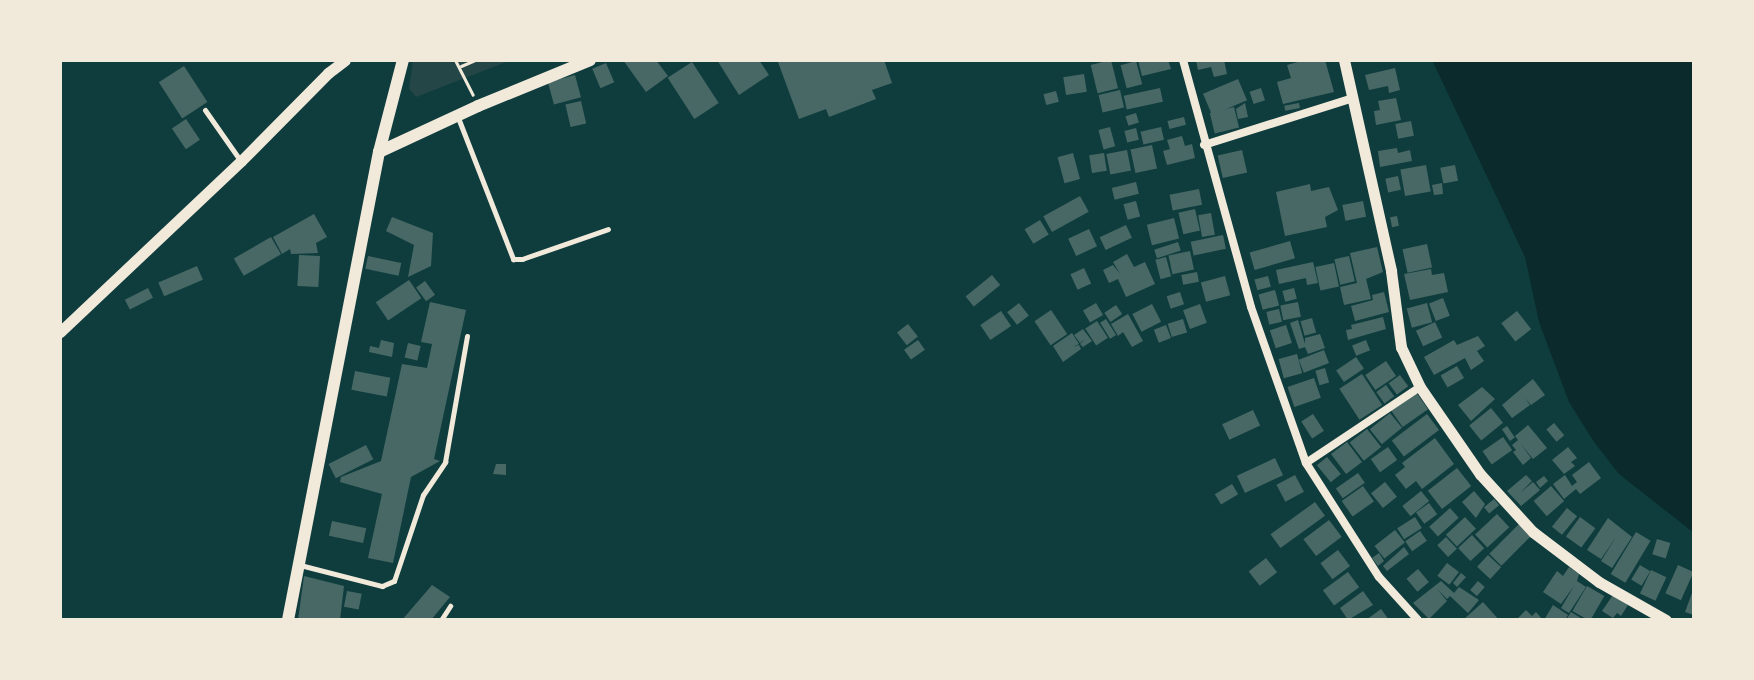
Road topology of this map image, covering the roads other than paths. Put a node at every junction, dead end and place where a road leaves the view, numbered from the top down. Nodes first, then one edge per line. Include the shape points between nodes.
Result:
1 (345, 60) edge
2 (403, 60) edge
3 (590, 60) edge
4 (1183, 60) edge
5 (1344, 60) edge
6 (1353, 98) junction
7 (205, 110) dead end
8 (457, 115) junction
9 (1204, 145) junction
10 (379, 152) junction
11 (241, 161) junction
12 (608, 229) dead end
13 (60, 332) edge
14 (467, 336) dead end
15 (1420, 387) junction
16 (1306, 463) junction
17 (299, 564) junction
18 (450, 606) dead end
19 (288, 620) edge
20 (441, 620) edge
21 (1418, 620) edge
22 (1666, 620) edge

1 - 11 street
2 - 10 main road
3 - 8 main road
4 - 9 street
5 - 6 street
6 - 9 street
6 - 15 street via 1391,271 1401,347
7 - 11 lane
8 - 10 main road
8 - 12 lane via 513,259
9 - 16 street via 1251,307
10 - 17 main road
11 - 13 street
14 - 17 lane via 445,462 423,495 394,581 382,586
15 - 16 street
15 - 22 street via 1480,474 1533,532 1599,582
16 - 21 street via 1379,577
17 - 19 main road
18 - 20 lane

